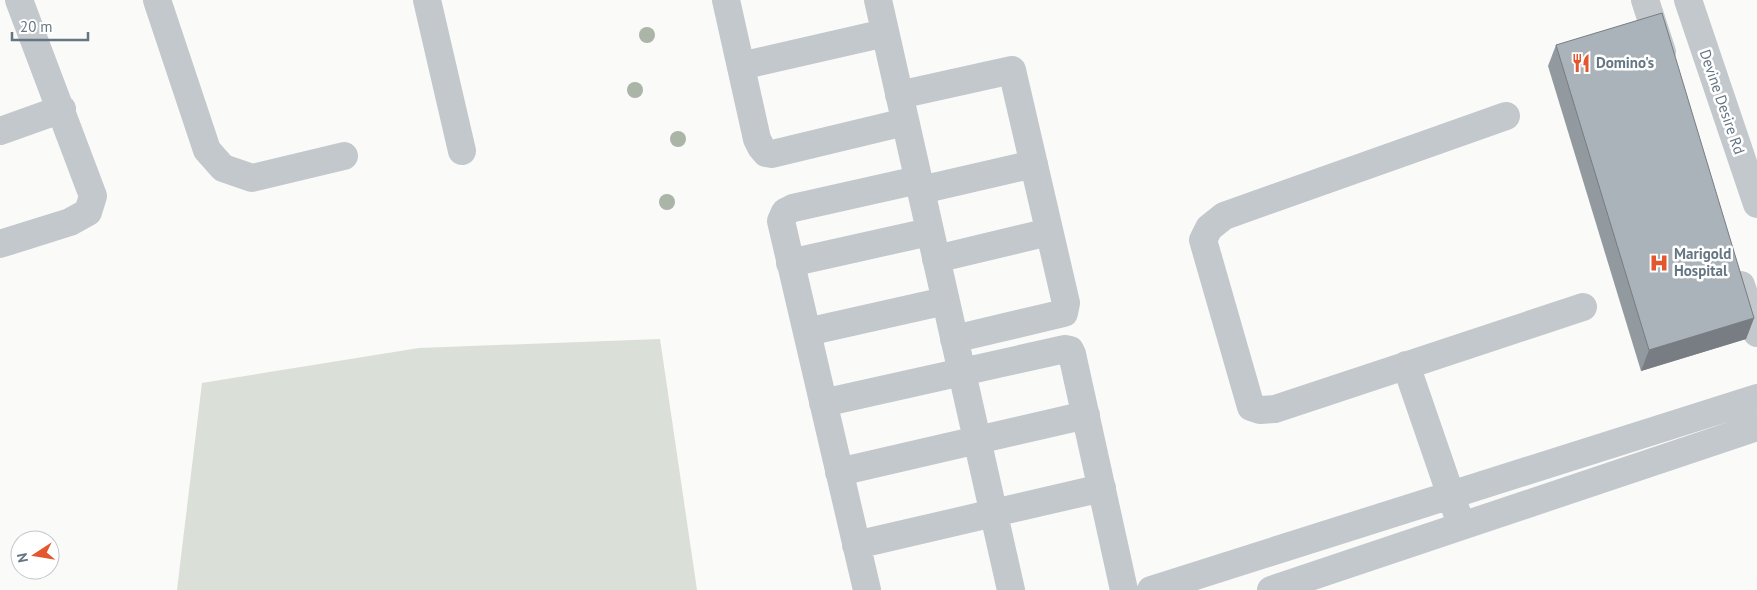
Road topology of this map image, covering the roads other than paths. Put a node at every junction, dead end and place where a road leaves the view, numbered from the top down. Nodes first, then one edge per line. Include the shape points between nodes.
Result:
1 (157, 0) edge
2 (427, 0) edge
3 (726, 0) edge
4 (878, 0) edge
5 (1645, 0) edge
6 (1688, 0) edge
7 (13, 6) edge
8 (885, 33) junction
9 (741, 66) junction
10 (1670, 74) edge
11 (899, 95) junction
12 (62, 109) junction
13 (1506, 116) dead end
14 (905, 122) junction
15 (0, 131) edge
16 (462, 151) dead end
17 (344, 156) dead end
18 (1034, 164) junction
19 (919, 185) junction
20 (1757, 204) edge
21 (929, 232) junction
22 (1049, 232) junction
23 (0, 244) edge
24 (936, 259) junction
25 (1732, 259) edge
26 (790, 263) junction
27 (945, 301) junction
28 (1583, 307) dead end
29 (807, 332) junction
30 (1757, 333) edge
31 (954, 339) junction
32 (1406, 365) junction
33 (961, 371) junction
34 (1757, 398) edge
35 (823, 403) junction
36 (1086, 415) junction
37 (1757, 427) edge
38 (1638, 436) junction
39 (977, 440) junction
40 (1648, 463) junction
41 (839, 472) junction
42 (1102, 488) junction
43 (1451, 495) junction
44 (993, 514) junction
45 (1461, 525) junction
46 (856, 545) junction
47 (1168, 588) edge
48 (867, 590) edge
49 (1011, 590) edge
50 (1124, 590) edge
51 (1271, 590) edge

1 - 17 street via 207,150 223,168 252,178
2 - 16 street
3 - 9 street
4 - 8 street
5 - 10 street
6 - 20 street, Devine Desire Rd
7 - 12 street
8 - 9 street
8 - 11 street
9 - 14 street via 757,139 766,153
11 - 14 street
11 - 18 street via 1012,70
12 - 15 street
12 - 23 street via 93,196 88,212 70,222
13 - 32 street via 1224,216 1209,228 1203,240 1251,407 1275,409
14 - 19 street
18 - 19 street
18 - 22 street
19 - 21 street
19 - 26 street via 785,212 781,221
21 - 24 street
21 - 26 street
22 - 24 street
22 - 31 street via 1066,304 1064,313
24 - 27 street
25 - 30 street
26 - 29 street
27 - 29 street
27 - 31 street
28 - 32 street
29 - 35 street
31 - 33 street
32 - 43 street
33 - 35 street
33 - 36 street via 1070,350
33 - 39 street
34 - 38 street
35 - 41 street
36 - 39 street
36 - 42 street
37 - 40 street
38 - 40 street
38 - 43 street
39 - 41 street
39 - 44 street
40 - 45 street
41 - 46 street
42 - 44 street
42 - 50 street
43 - 45 street
43 - 47 street
44 - 46 street
44 - 49 street
45 - 51 street
46 - 48 street

